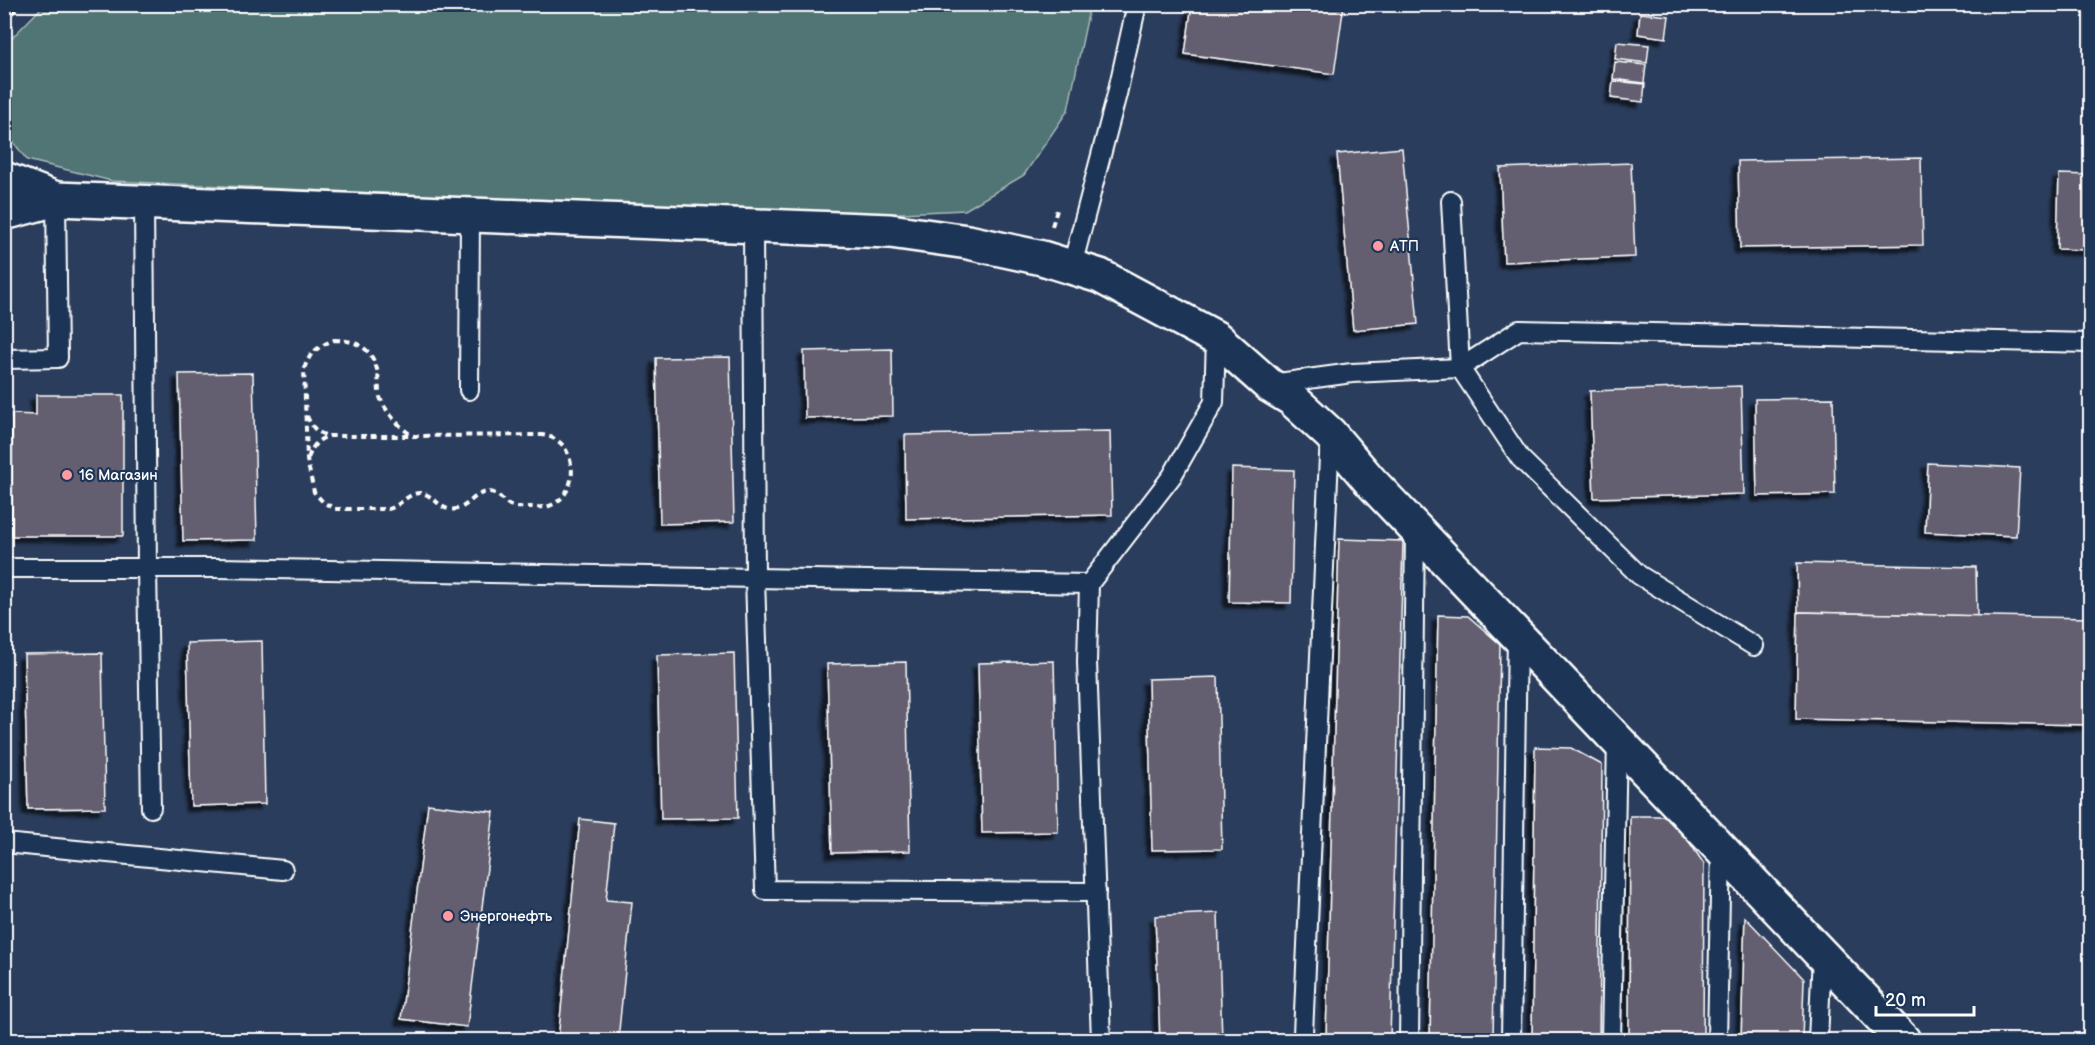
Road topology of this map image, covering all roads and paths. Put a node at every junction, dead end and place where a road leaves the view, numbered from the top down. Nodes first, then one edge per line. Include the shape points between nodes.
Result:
1 (21, 4) edge
2 (1137, 4) edge
3 (4, 21) edge
4 (4, 179) edge
5 (56, 199) junction
6 (1451, 201) dead end
7 (144, 202) junction
8 (4, 213) edge
9 (470, 214) junction
10 (753, 225) junction
11 (1072, 266) junction
12 (1216, 338) junction
13 (2091, 343) edge
14 (4, 360) edge
15 (1460, 368) junction
16 (1269, 385) junction
17 (469, 390) dead end
18 (306, 412) junction
19 (1330, 434) junction
20 (329, 436) junction
21 (413, 436) junction
22 (307, 460) junction
23 (1415, 528) junction
24 (4, 568) edge
25 (147, 568) junction
26 (755, 578) junction
27 (1089, 584) junction
28 (1517, 635) junction
29 (1754, 646) dead end
30 (1617, 740) junction
31 (151, 808) dead end
32 (4, 843) edge
33 (1721, 849) junction
34 (284, 870) dead end
35 (1095, 892) junction
36 (1822, 955) junction
37 (1303, 1034) dead end
38 (1101, 1041) edge
39 (1409, 1041) edge
40 (1511, 1041) edge
41 (1611, 1041) edge
42 (1717, 1041) edge
43 (1818, 1041) edge
44 (1903, 1041) edge

1 - 3 path
2 - 11 lane
4 - 5 street
5 - 7 street
5 - 8 street
5 - 14 lane via 58,358
6 - 15 lane
7 - 9 street
7 - 25 lane
9 - 10 street
9 - 17 lane
10 - 11 street via 890,231 968,242
10 - 26 lane
11 - 12 street via 1100,276
12 - 16 street
12 - 27 lane via 1214,402 1172,476
13 - 15 lane via 1519,330
15 - 16 lane via 1353,373
15 - 29 lane via 1520,458 1639,575
16 - 19 street via 1292,399
18 - 20 path via 311,426
18 - 21 path via 304,369 309,356 317,347 334,340 350,340 365,348 378,374 383,405
18 - 22 path
19 - 23 street
19 - 37 lane
20 - 21 path
20 - 22 path via 319,439
21 - 22 path via 553,436 563,444 572,465 569,487 546,507 513,507 495,493 487,492 453,510 420,493 388,509 335,509 314,492
23 - 28 street
23 - 39 lane
24 - 25 lane
25 - 26 lane
25 - 31 lane
26 - 27 lane
26 - 35 lane via 765,890
27 - 35 lane via 1087,662
28 - 30 street
28 - 40 lane
30 - 33 street
30 - 41 lane
32 - 34 lane
33 - 36 street
33 - 42 lane
35 - 38 lane
36 - 43 lane
36 - 44 street

